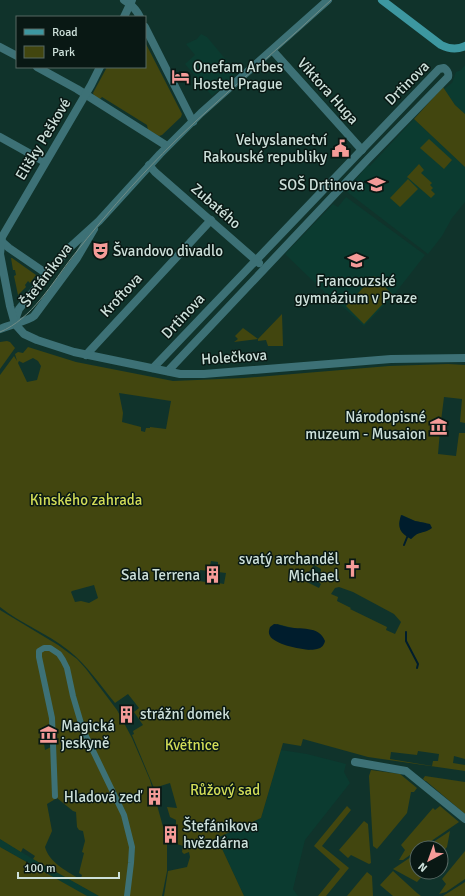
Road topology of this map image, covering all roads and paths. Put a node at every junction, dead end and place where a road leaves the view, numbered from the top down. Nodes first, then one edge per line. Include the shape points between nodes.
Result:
1 (328, 0) edge
2 (382, 0) edge
3 (129, 1) edge
4 (321, 4) edge
5 (124, 16) edge
6 (140, 16) edge
7 (146, 29) edge
8 (0, 46) edge
9 (465, 46) edge
10 (273, 51) junction
11 (16, 55) edge
12 (39, 68) edge
13 (100, 68) edge
14 (86, 95) junction
15 (192, 122) junction
16 (0, 137) edge
17 (168, 146) junction
18 (362, 150) junction
19 (45, 162) junction
20 (150, 165) junction
21 (210, 220) junction
22 (99, 221) junction
23 (0, 241) edge
24 (256, 260) junction
25 (265, 268) junction
26 (47, 274) junction
27 (14, 323) junction
28 (0, 329) edge
29 (86, 355) junction
30 (465, 358) edge
31 (153, 368) junction
32 (168, 371) junction
33 (355, 762) dead end
34 (55, 796) dead end
35 (465, 819) edge
36 (127, 896) edge

1 - 4 street
2 - 9 main road via 441,45 452,49
3 - 5 street
3 - 6 street
4 - 10 street
7 - 15 street
8 - 11 street
10 - 15 street
10 - 18 street, Viktora Huga
12 - 14 street
13 - 14 street, Elišky Peškové
14 - 17 street
14 - 19 street, Elišky Peškové
15 - 17 street, Štefánikova
16 - 19 street
17 - 20 street, Štefánikova
18 - 24 street, Drtinova
18 - 25 street, Drtinova via 439,69 448,72 448,77
19 - 23 street, Elišky Peškové
20 - 21 street, Zubatého
20 - 22 street, Štefánikova
21 - 24 street, Zubatého
21 - 29 street, Kroftova
22 - 26 street, Štefánikova via 67,250
22 - 27 street, Štefánikova via 77,258 36,314 30,319
23 - 26 street
23 - 27 street via 0,254
24 - 25 street, Zubatého
24 - 31 street, Drtinova
25 - 32 street, Drtinova
26 - 27 street, Štefánikova via 19,309
27 - 28 street
27 - 29 street, Holečkova via 30,337
29 - 31 street, Holečkova
30 - 32 street, Holečkova via 396,359 204,374
31 - 32 street, Holečkova
33 - 35 street via 406,771
34 - 36 street via 53,726 39,657 39,651 44,648 50,648 59,654 67,668 83,730 124,815 132,846

